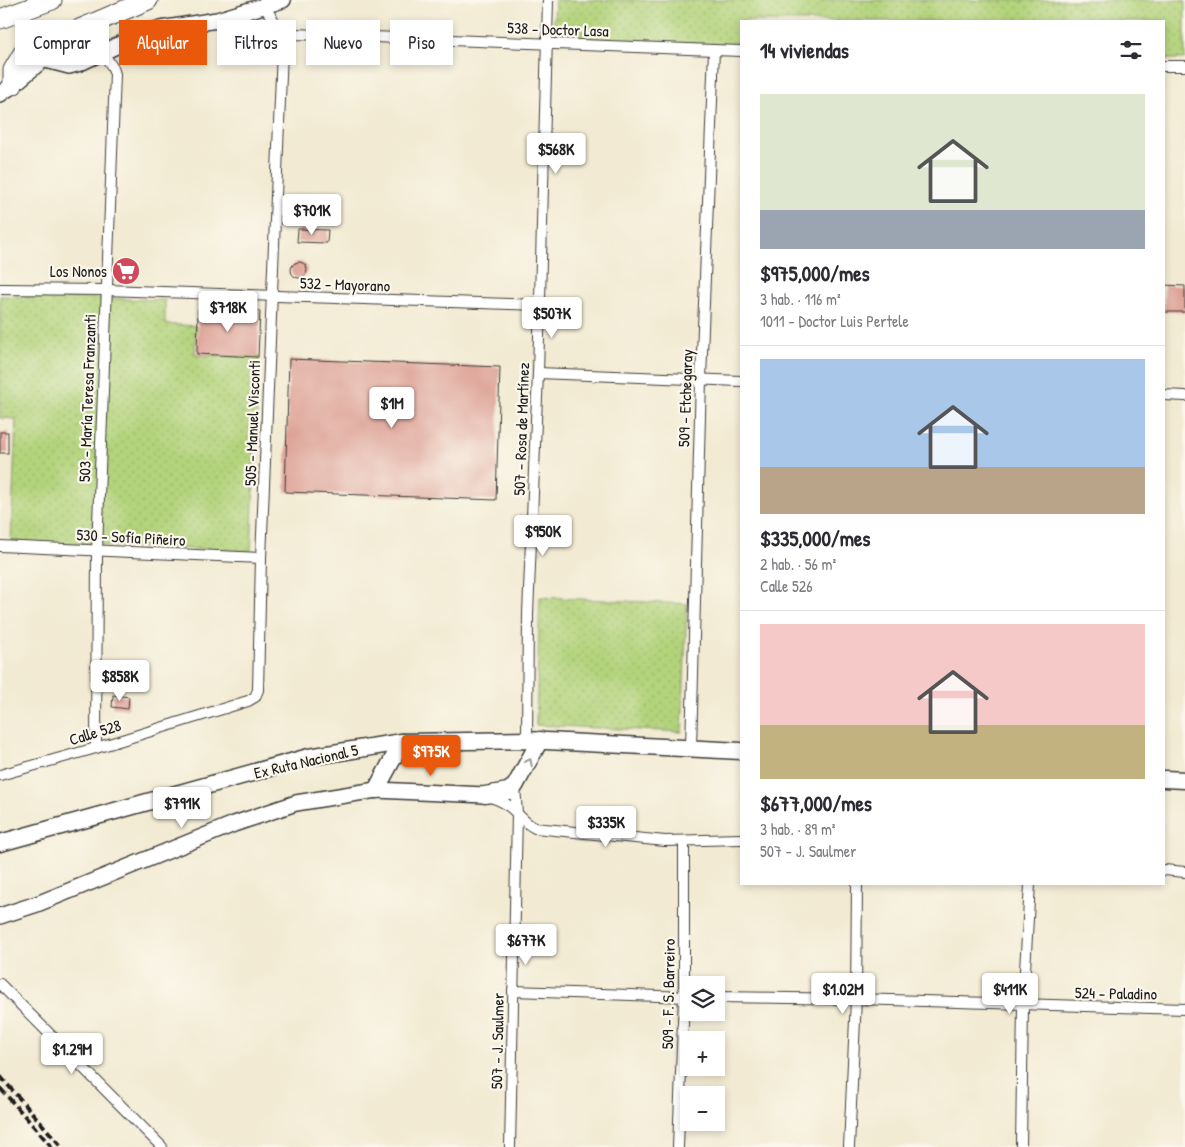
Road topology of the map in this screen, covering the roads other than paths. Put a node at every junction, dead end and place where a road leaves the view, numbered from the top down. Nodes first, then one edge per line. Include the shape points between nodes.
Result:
1 (52, 0) edge
2 (148, 0) edge
3 (283, 0) edge
4 (548, 0) edge
5 (264, 6) junction
6 (0, 18) edge
7 (273, 20) edge
8 (296, 34) edge
9 (546, 44) junction
10 (109, 50) edge
11 (714, 50) junction
12 (740, 51) edge
13 (109, 62) edge
14 (36, 65) edge
15 (281, 65) edge
16 (1165, 66) edge
17 (1185, 66) edge
18 (7, 90) edge
19 (0, 289) edge
20 (106, 290) junction
21 (272, 296) junction
22 (540, 304) junction
23 (538, 373) junction
24 (701, 379) junction
25 (740, 381) edge
26 (1165, 395) edge
27 (1185, 396) edge
28 (0, 546) edge
29 (97, 550) junction
30 (261, 558) junction
31 (255, 697) joint
32 (534, 740) junction
33 (402, 742) junction
34 (96, 748) junction
35 (691, 748) junction
36 (740, 751) edge
37 (0, 775) edge
38 (1165, 779) edge
39 (1185, 780) edge
40 (515, 786) junction
41 (376, 790) junction
42 (485, 795) junction
43 (517, 814) junction
44 (740, 839) edge
45 (684, 841) junction
46 (0, 843) edge
47 (1165, 870) edge
48 (1185, 872) edge
49 (857, 885) edge
50 (1030, 885) edge
51 (0, 916) edge
52 (686, 976) edge
53 (0, 984) edge
54 (514, 991) junction
55 (680, 997) edge
56 (725, 998) edge
57 (856, 999) junction
58 (1023, 1005) junction
59 (1185, 1009) edge
60 (685, 1021) edge
61 (162, 1147) edge
62 (510, 1147) edge
63 (678, 1147) edge
64 (849, 1147) edge
65 (1021, 1147) edge

1 - 6 highway
2 - 18 highway via 24,53 13,70
3 - 5 street
4 - 9 street, 507 - Rosa de Martínez
5 - 7 street
5 - 10 street via 217,20 148,30
8 - 9 street, 538 - Doctor Lasa
9 - 11 street, 538 - Doctor Lasa
9 - 22 street, 507 - Rosa de Martínez
11 - 12 street, 538 - Doctor Lasa
11 - 24 street, 509 - Etchegaray
13 - 20 street, 503 - María Teresa Franzanti via 114,74
14 - 18 street
15 - 21 street, 505 - Manuel Visconti
16 - 17 street
19 - 20 street, 532 - Mayorano
20 - 21 street, 532 - Mayorano
20 - 29 street, 503 - María Teresa Franzanti
21 - 22 street, 532 - Mayorano
21 - 30 street, 505 - Manuel Visconti
22 - 23 street, 507 - Rosa de Martínez
23 - 24 street
23 - 32 street, 507 - Rosa de Martínez via 528,614
24 - 25 street
24 - 35 street, 509 - Etchegaray
26 - 27 street
28 - 29 street, 530 - Sofía Piñeiro
29 - 30 street, 530 - Sofía Piñeiro
29 - 34 street, 503 - María Teresa Franzanti
30 - 31 street, 505 - Manuel Visconti via 258,690
31 - 34 street, Calle 528
32 - 33 main road, Ex Ruta Nacional 5
32 - 35 main road, Ex Ruta Nacional 5
40 -> 32 main road
33 - 41 main road
33 - 46 main road, Ex Ruta Nacional 5 via 309,757
34 - 37 street, Calle 528
35 - 36 main road, Ex Ruta Nacional 5
38 - 39 main road
40 - 42 main road
40 - 43 street, 507 - J. Saulmer
41 - 42 street
41 - 51 street via 321,798 273,810
42 - 43 street via 510,806
43 - 45 street via 535,828
43 - 54 street, 507 - J. Saulmer
44 - 45 street
45 - 52 street, 509 - F. S. Barreiro
47 - 48 street
49 - 57 street
50 - 58 street
53 - 61 street
54 - 55 street
54 - 62 street, 507 - J. Saulmer
56 - 57 street, 524 - Paladino
57 - 58 street, 524 - Paladino
57 - 64 street
58 - 59 street, 524 - Paladino
58 - 65 street
60 - 63 street, 509 - F. S. Barreiro

